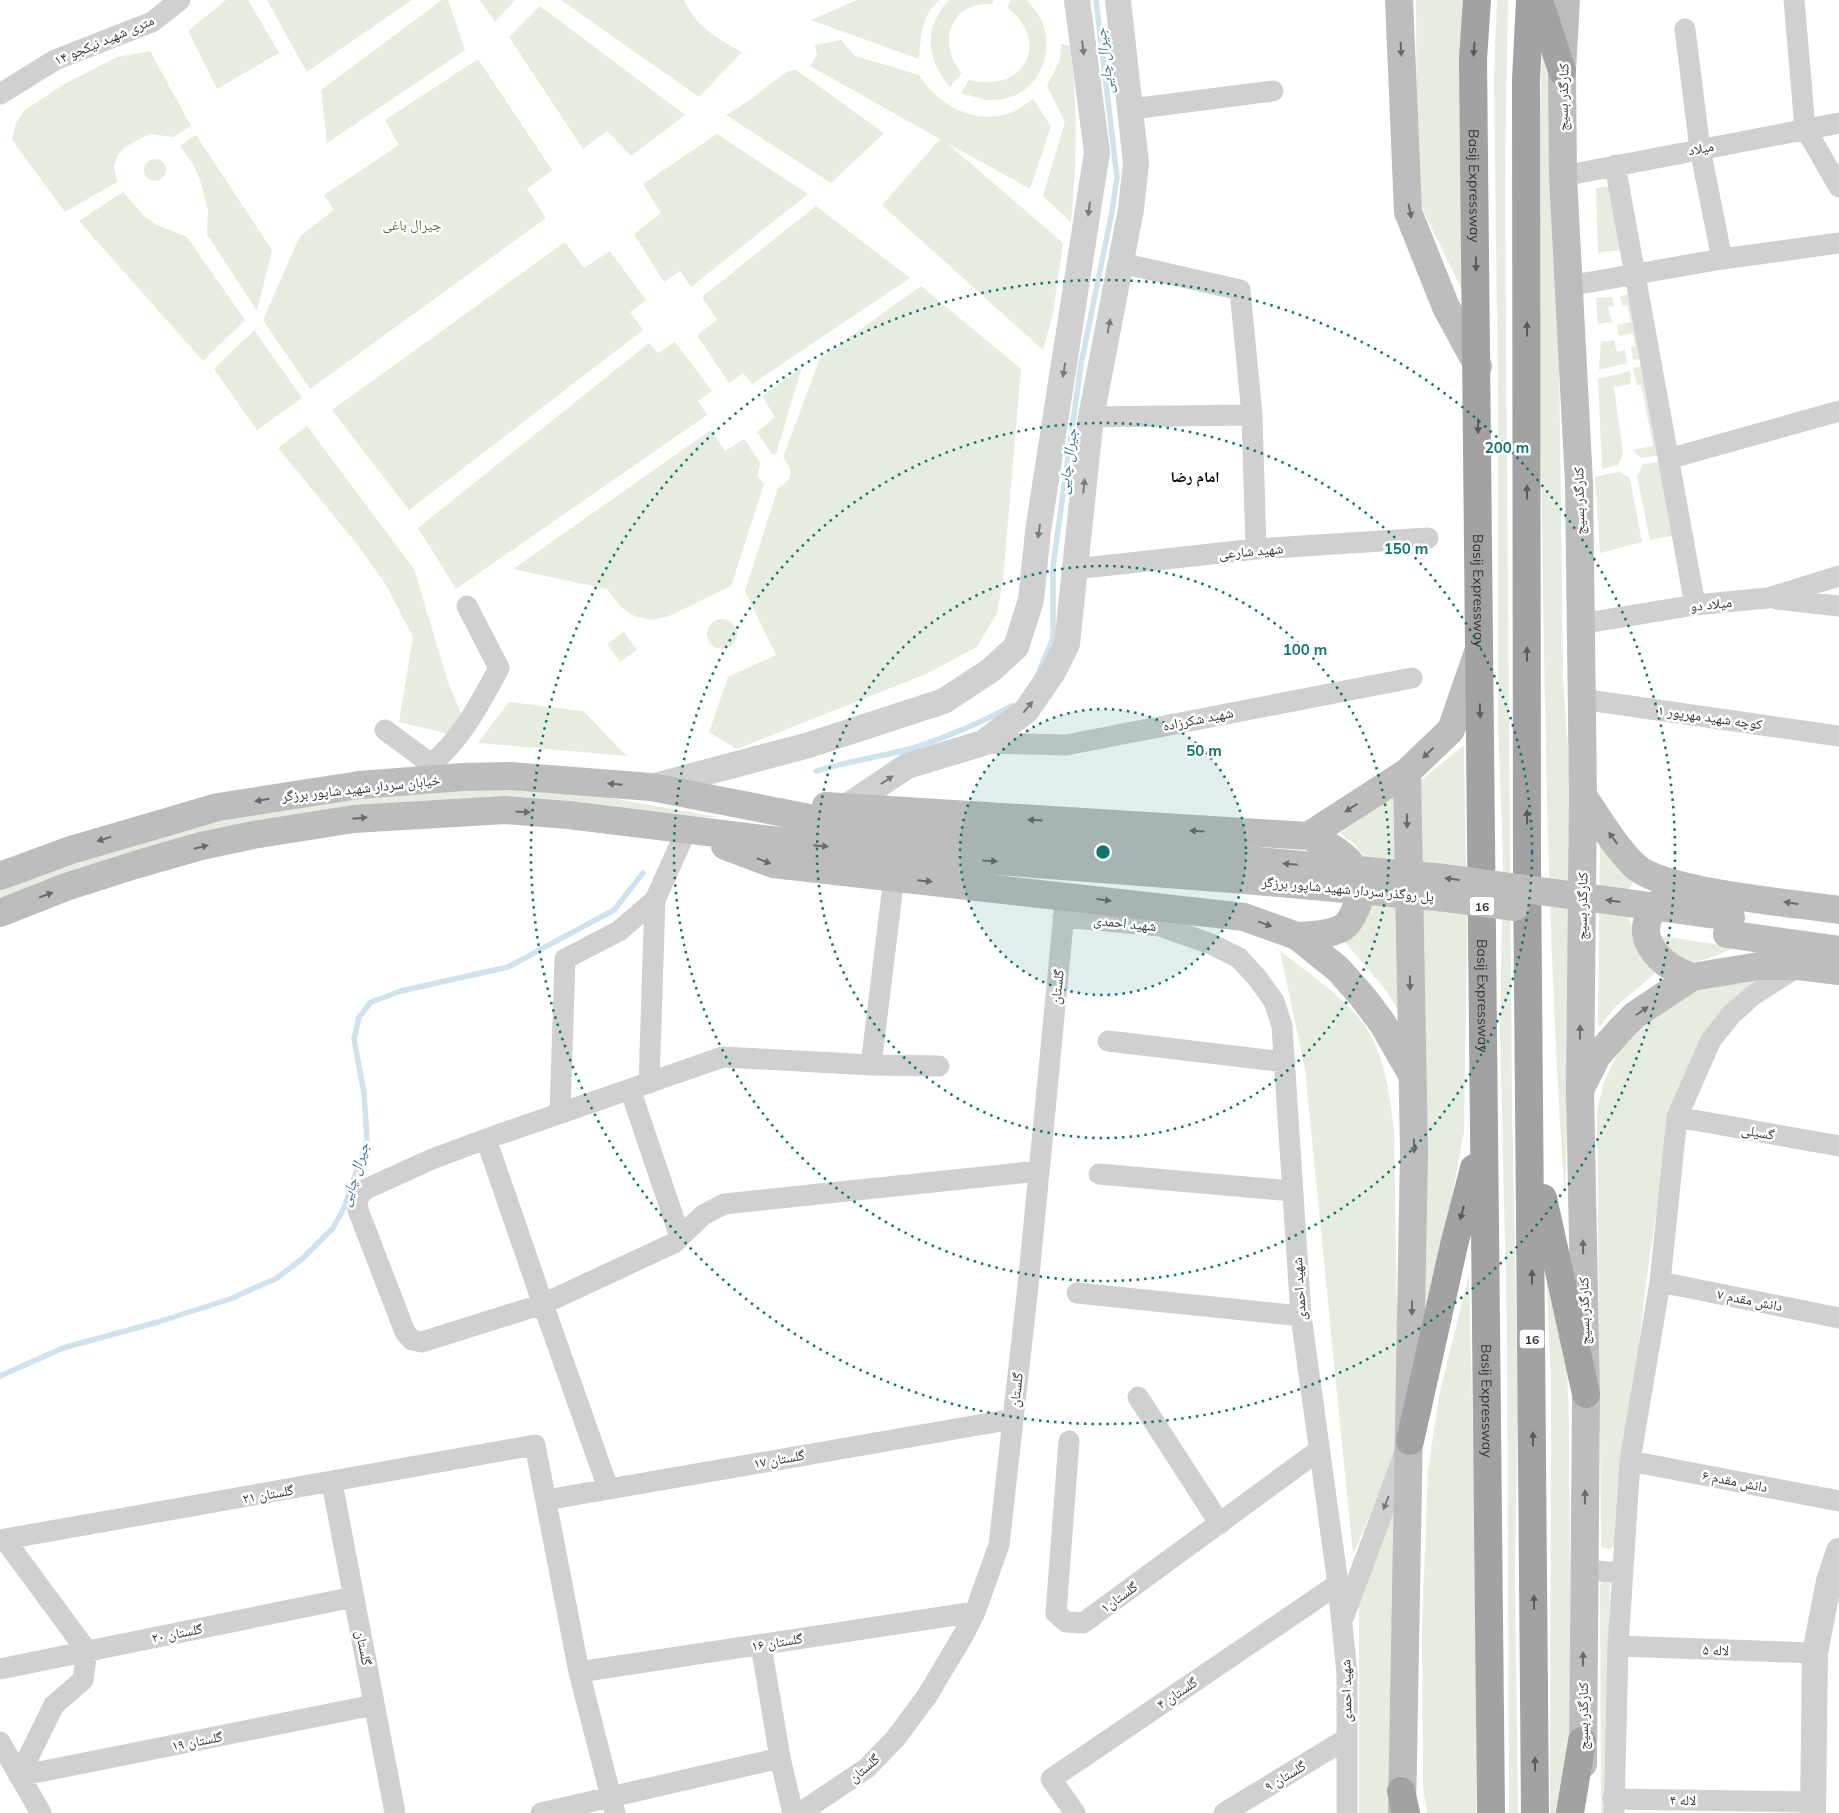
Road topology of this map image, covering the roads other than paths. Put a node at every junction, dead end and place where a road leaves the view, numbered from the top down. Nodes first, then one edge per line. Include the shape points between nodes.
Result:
1 (180, 0) edge
2 (1077, 0) edge
3 (1118, 0) edge
4 (1399, 0) edge
5 (1478, 0) edge
6 (1530, 0) edge
7 (1539, 0) edge
8 (1566, 0) edge
9 (1794, 0) edge
10 (1685, 29) dead end
11 (1562, 71) junction
12 (1273, 91) dead end
13 (0, 94) edge
14 (1132, 109) junction
15 (1839, 123) edge
16 (1805, 128) junction
17 (1700, 149) junction
18 (1615, 166) junction
19 (1562, 176) junction
20 (1839, 187) edge
21 (1839, 243) edge
22 (1722, 259) junction
23 (1121, 263) junction
24 (1635, 274) junction
25 (1568, 286) junction
26 (1478, 366) junction
27 (1839, 411) edge
28 (1252, 415) junction
29 (1091, 417) junction
30 (1668, 459) junction
31 (1428, 538) dead end
32 (1256, 549) junction
33 (1075, 569) junction
34 (1839, 576) edge
35 (1768, 598) junction
36 (1695, 605) junction
37 (467, 606) dead end
38 (1839, 606) edge
39 (1580, 624) junction
40 (1479, 649) junction
41 (1412, 678) dead end
42 (1582, 699) junction
43 (385, 730) dead end
44 (1839, 736) edge
45 (983, 743) junction
46 (432, 771) junction
47 (1406, 772) junction
48 (651, 788) junction
49 (1583, 796) junction
50 (732, 803) junction
51 (846, 807) junction
52 (686, 831) junction
53 (1308, 836) junction
54 (862, 840) junction
55 (0, 876) edge
56 (894, 877) junction
57 (1689, 888) junction
58 (655, 900) junction
59 (1065, 906) junction
60 (1839, 910) edge
61 (0, 913) edge
62 (1729, 925) junction
63 (1839, 931) edge
64 (1297, 936) junction
65 (1839, 950) edge
66 (1799, 966) junction
67 (1839, 971) edge
68 (1692, 977) junction
69 (1108, 1041) dead end
70 (1285, 1062) junction
71 (871, 1065) junction
72 (940, 1066) dead end
73 (1412, 1074) junction
74 (640, 1086) junction
75 (1580, 1089) junction
76 (560, 1113) junction
77 (1677, 1117) junction
78 (1484, 1132) junction
79 (486, 1139) junction
80 (1531, 1146) junction
81 (1839, 1146) edge
82 (1039, 1170) junction
83 (1099, 1174) dead end
84 (1292, 1191) junction
85 (680, 1237) junction
86 (1660, 1282) junction
87 (1077, 1293) dead end
88 (543, 1304) junction
89 (1300, 1316) junction
90 (1839, 1318) edge
91 (1586, 1394) junction
92 (1138, 1397) dead end
93 (1013, 1419) junction
94 (1069, 1441) dead end
95 (1410, 1441) junction
96 (1318, 1451) junction
97 (1630, 1461) junction
98 (332, 1483) junction
99 (608, 1488) junction
100 (546, 1500) junction
101 (1839, 1501) edge
102 (1220, 1524) junction
103 (2, 1540) edge
104 (1839, 1551) edge
105 (1584, 1570) junction
106 (1623, 1573) junction
107 (1338, 1584) junction
108 (354, 1597) junction
109 (976, 1612) junction
110 (1342, 1621) junction
111 (761, 1645) junction
112 (1618, 1646) junction
113 (88, 1651) junction
114 (1814, 1653) junction
115 (0, 1669) edge
116 (579, 1672) junction
117 (374, 1705) junction
118 (1346, 1739) junction
119 (1582, 1741) junction
120 (3, 1747) edge
121 (780, 1758) junction
122 (19, 1776) junction
123 (613, 1805) edge
124 (1403, 1806) edge
125 (1614, 1806) edge
126 (1813, 1807) edge
127 (41, 1813) edge
128 (395, 1813) edge
129 (541, 1813) edge
130 (793, 1813) edge
131 (800, 1813) edge
132 (1075, 1813) edge
133 (1224, 1813) edge
134 (1347, 1813) edge
135 (1491, 1813) edge
136 (1535, 1813) edge
137 (1570, 1813) edge
138 (1583, 1813) edge

1 - 13 street, ۱۴ متری شهید نیکجو via 152,22 55,60
2 -> 48 street via 1097,152 1030,600 1016,646 991,670 944,701 809,745
3 - 14 street
4 -> 26 main road via 1408,212 1446,307
5 -> 26 highway, Basij Expressway / 16 via 1474,59
80 -> 6 highway, 16 via 1527,866 1526,80
7 - 11 highway
8 - 11 main road, کنارگذر بسیج
9 - 16 street
10 - 17 street
11 - 19 main road, کنارگذر بسیج
12 - 14 street
14 - 23 street via 1136,163
15 - 16 street, میلاد
16 - 17 street, میلاد
16 - 20 street
17 - 18 street, میلاد
17 - 22 street
18 - 19 street, میلاد
18 - 24 street
19 - 25 main road, کنارگذر بسیج
21 - 22 street
22 - 24 street
23 - 28 street via 1240,290
29 -> 23 street
24 - 25 street
24 - 30 street
25 - 39 main road, کنارگذر بسیج via 1579,483
26 -> 40 highway, Basij Expressway / 16
27 - 30 street
28 - 29 street
28 - 32 street
33 -> 29 street
30 - 36 street
31 - 32 street, شهید شارعی
32 - 33 street, شهید شارعی
45 -> 33 street via 1026,711 1053,672 1067,644
34 - 35 street, میلاد دو
35 - 36 street, میلاد دو
35 - 38 street
36 - 39 street, میلاد دو
37 - 46 street via 499,668 474,715
39 - 42 main road, کنارگذر بسیج
40 -> 47 main road via 1451,730
40 -> 78 highway, Basij Expressway / 16
41 - 45 street, شهید شکرزاده via 1066,745
42 - 44 street, کوچه شهید مهرپور ۱
42 - 49 main road, کنارگذر بسیج
43 - 46 street
51 -> 45 street via 906,766
48 -> 46 main road, خیابان سردار شهید شاپور برزگر
46 -> 55 main road, خیابان سردار شهید شاپور برزگر via 218,808 81,847
47 -> 53 main road
47 -> 73 main road
48 - 50 main road, خیابان سردار شهید شاپور برزگر
57 -> 49 main road via 1652,877 1636,867
75 -> 49 main road, کنارگذر بسیج
50 - 51 main road
50 - 54 main road
53 -> 51 main road
52 -> 54 main road
52 -> 56 main road via 773,864
52 - 58 street
61 -> 52 main road via 66,887 201,846 354,819 505,810
53 - 64 main road via 1331,845 1345,855 1357,875 1359,899 1344,927 1322,935
54 - 62 main road, پل روگذر سردار شهید شاپور برزگر, bridge via 1246,870 1447,898
56 -> 59 main road
56 - 71 street
60 -> 57 main road
57 - 68 main road via 1666,896 1648,917 1645,932 1656,955 1678,972
58 - 74 street
58 - 76 street via 619,932 565,959
59 -> 64 main road via 1244,916
59 - 70 street, شهید احمدی via 1160,926 1239,958 1274,1001 1282,1026
59 - 82 street, گلستان
62 - 63 main road, پل روگذر سردار شهید شاپور برزگر
62 - 65 main road, پل روگذر سردار شهید شاپور برزگر
64 - 73 main road via 1338,969 1362,996 1383,1024
66 - 67 main road
66 - 68 main road via 1759,966
66 - 77 street via 1752,996 1731,1015 1711,1040
75 -> 68 main road via 1596,1056 1620,1030 1636,1015
69 - 70 street
70 - 84 street, شهید احمدی
71 - 72 street
71 - 74 street via 724,1057
73 -> 95 main road
74 - 76 street
74 - 85 street
91 -> 75 main road, کنارگذر بسیج
76 - 79 street
77 - 81 street, گسیلی
77 - 86 street
78 -> 95 highway via 1454,1245
78 - 135 highway, Basij Expressway / 16
79 - 88 street
79 - 88 street via 364,1190 357,1199 358,1210 405,1332 412,1340 422,1342
80 - 91 highway
136 -> 80 highway, 16
82 - 85 street via 724,1204 703,1215
82 - 93 street, گلستان
83 - 84 street
84 - 89 street, شهید احمدی
85 - 88 street via 674,1243
86 - 90 street, دانش مقدم ۷
86 - 97 street
87 - 89 street
88 - 99 street
89 - 96 street, شهید احمدی
105 -> 91 main road, کنارگذر بسیج
92 - 102 street
93 - 99 street, گلستان ۱۷
93 - 109 street, گلستان via 999,1545
94 - 102 street, گلستان۱ via 1056,1612 1066,1622 1083,1623
95 -> 110 street
95 - 124 main road
96 - 102 street, گلستان۱
96 - 107 street, شهید احمدی
97 - 101 street, دانش مقدم ۶
97 - 106 street
98 - 100 street, گلستان ۲۱ via 535,1445
98 - 103 street, گلستان ۲۱
98 - 108 street, گلستان
99 - 100 street, گلستان ۱۷
100 - 116 street
103 - 113 street
104 - 114 street via 1829,1581
105 - 106 street
119 -> 105 main road, کنارگذر بسیج
106 - 112 street
107 - 110 street, شهید احمدی
107 - 132 street, گلستان ۴ via 1051,1779
108 - 113 street, گلستان ۲۰
108 - 117 street, گلستان
109 - 111 street, گلستان ۱۶
109 - 131 street, گلستان via 927,1696 895,1739 867,1768
110 - 118 street, شهید احمدی via 1347,1674
111 - 116 street, گلستان ۱۶
111 - 121 street
112 - 114 street, لاله ۵
112 - 125 street
113 - 115 street, گلستان ۲۰
113 - 122 street via 83,1680 54,1706
114 - 126 street
116 - 123 street
117 - 122 street, گلستان ۱۹
117 - 128 street, گلستان
118 - 133 street, گلستان ۹
118 - 134 street, شهید احمدی
119 - 137 highway
119 - 138 main road, کنارگذر بسیج
120 - 122 street
121 - 123 street
121 - 130 street
122 - 127 street
123 - 129 street
125 - 126 street, لاله ۴

